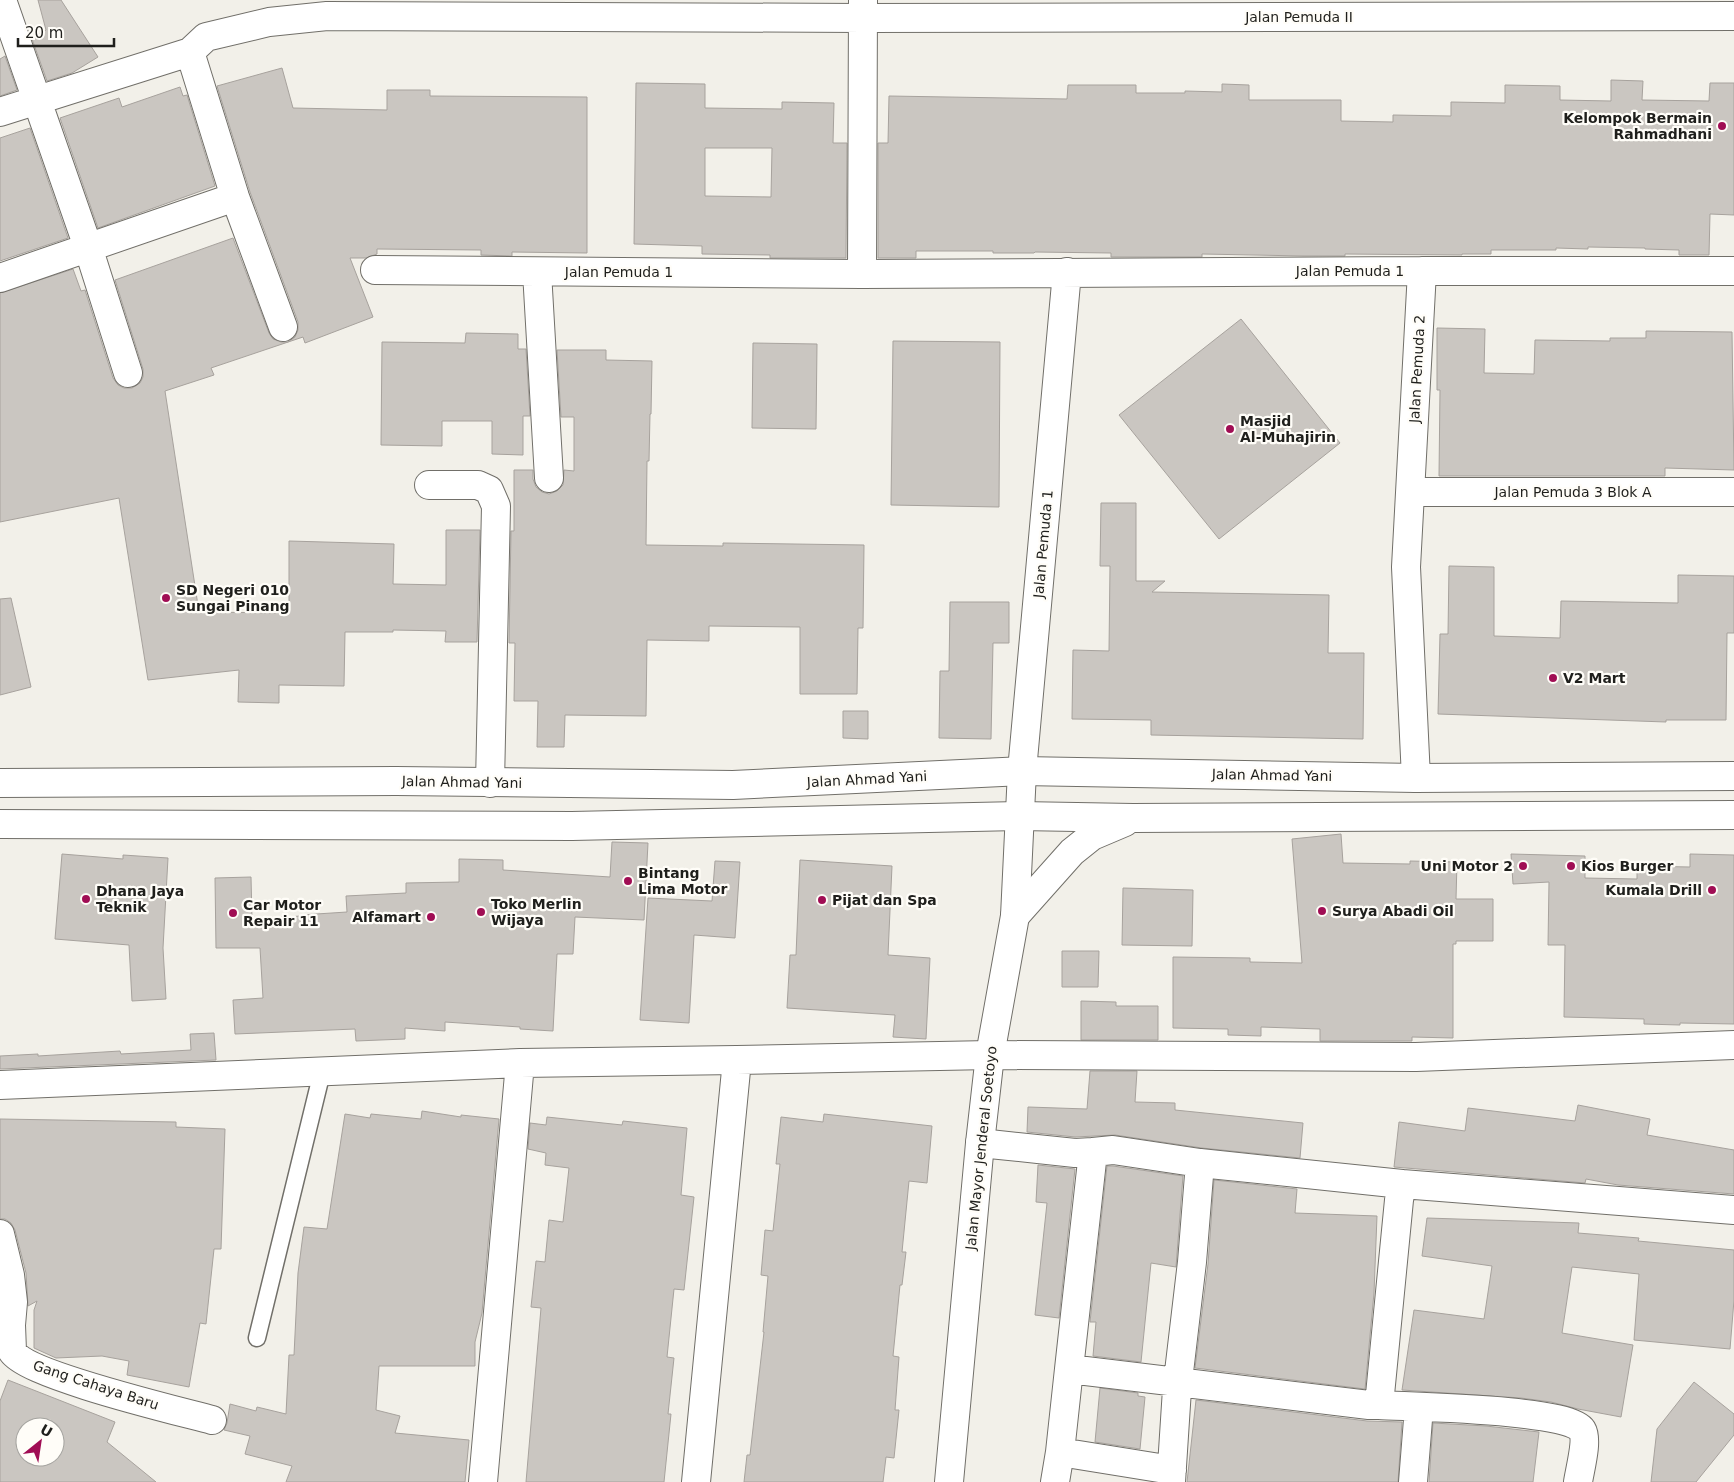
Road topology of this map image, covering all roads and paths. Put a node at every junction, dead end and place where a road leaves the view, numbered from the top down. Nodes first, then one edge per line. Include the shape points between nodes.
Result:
1 (2, 0) edge
2 (863, 9) edge
3 (1734, 16) edge
4 (190, 52) junction
5 (37, 100) junction
6 (0, 112) edge
7 (235, 197) junction
8 (88, 247) junction
9 (375, 270) dead end
10 (1422, 271) junction
11 (1734, 271) edge
12 (537, 272) junction
13 (1067, 272) junction
14 (862, 274) junction
15 (0, 278) edge
16 (283, 327) dead end
17 (128, 373) dead end
18 (549, 478) dead end
19 (429, 485) dead end
20 (1411, 492) junction
21 (1734, 492) edge
22 (1022, 771) junction
23 (1734, 776) edge
24 (1416, 778) junction
25 (0, 783) edge
26 (490, 783) junction
27 (1734, 815) edge
28 (1020, 816) junction
29 (1133, 818) junction
30 (0, 824) edge
31 (1015, 916) junction
32 (1734, 1046) edge
33 (990, 1055) junction
34 (736, 1060) junction
35 (520, 1063) junction
36 (322, 1072) junction
37 (0, 1085) edge
38 (980, 1144) junction
39 (1094, 1152) junction
40 (1200, 1162) junction
41 (1402, 1184) junction
42 (1734, 1210) edge
43 (0, 1234) edge
44 (257, 1338) dead end
45 (1069, 1369) junction
46 (1178, 1382) junction
47 (1378, 1405) junction
48 (1419, 1408) junction
49 (212, 1420) dead end
50 (1060, 1452) junction
51 (1172, 1476) edge
52 (483, 1482) edge
53 (696, 1482) edge
54 (949, 1482) edge
55 (1055, 1482) edge
56 (1413, 1482) edge
57 (1578, 1482) edge

1 - 5 street
2 - 3 street, Jalan Pemuda II
2 - 4 street, Jalan Pemuda II via 327,16 268,22 206,36
2 - 14 street
4 - 5 street
4 - 7 street
5 - 6 street
5 - 8 street
7 - 8 street
7 - 16 street
8 - 15 street
8 - 17 street
9 - 12 street, Jalan Pemuda 1
10 - 11 street
10 - 13 street, Jalan Pemuda 1
10 - 20 street, Jalan Pemuda 2
12 - 14 street, Jalan Pemuda 1
12 - 18 street
13 - 14 street, Jalan Pemuda 1
13 - 22 street, Jalan Pemuda 1
19 - 26 street via 478,485 489,490 496,506
20 - 21 street, Jalan Pemuda 3 Blok A
20 - 24 street, Jalan Pemuda 2 via 1406,567
22 - 24 street, Jalan Ahmad Yani
22 - 26 street, Jalan Ahmad Yani via 733,785
22 - 28 street, Jalan Pemuda 1
23 - 24 street, Jalan Ahmad Yani
25 - 26 street, Jalan Ahmad Yani
27 - 29 street
28 - 29 street
28 - 30 street via 572,826
28 - 31 street, Jalan Mayor Jenderal Soetoyo
29 - 31 street via 1092,836 1072,852
31 - 33 street, Jalan Mayor Jenderal Soetoyo
32 - 33 street via 1416,1057
33 - 34 street
33 - 38 street, Jalan Mayor Jenderal Soetoyo
34 - 35 street
34 - 53 street
35 - 36 street
35 - 52 street
36 - 37 street
36 - 44 lane
38 - 39 street
38 - 54 street, Jalan Mayor Jenderal Soetoyo
39 - 40 street via 1113,1150
39 - 45 street
40 - 41 street
40 - 46 street
41 - 42 street
41 - 47 street
43 - 49 street, Gang Cahaya Baru via 10,1274 13,1302 10,1325 14,1355 71,1380
45 - 46 street
45 - 50 street
46 - 47 street
46 - 51 street
47 - 48 street
48 - 56 street
48 - 57 street via 1527,1414 1572,1422 1581,1428 1584,1436
50 - 51 street
50 - 55 street

